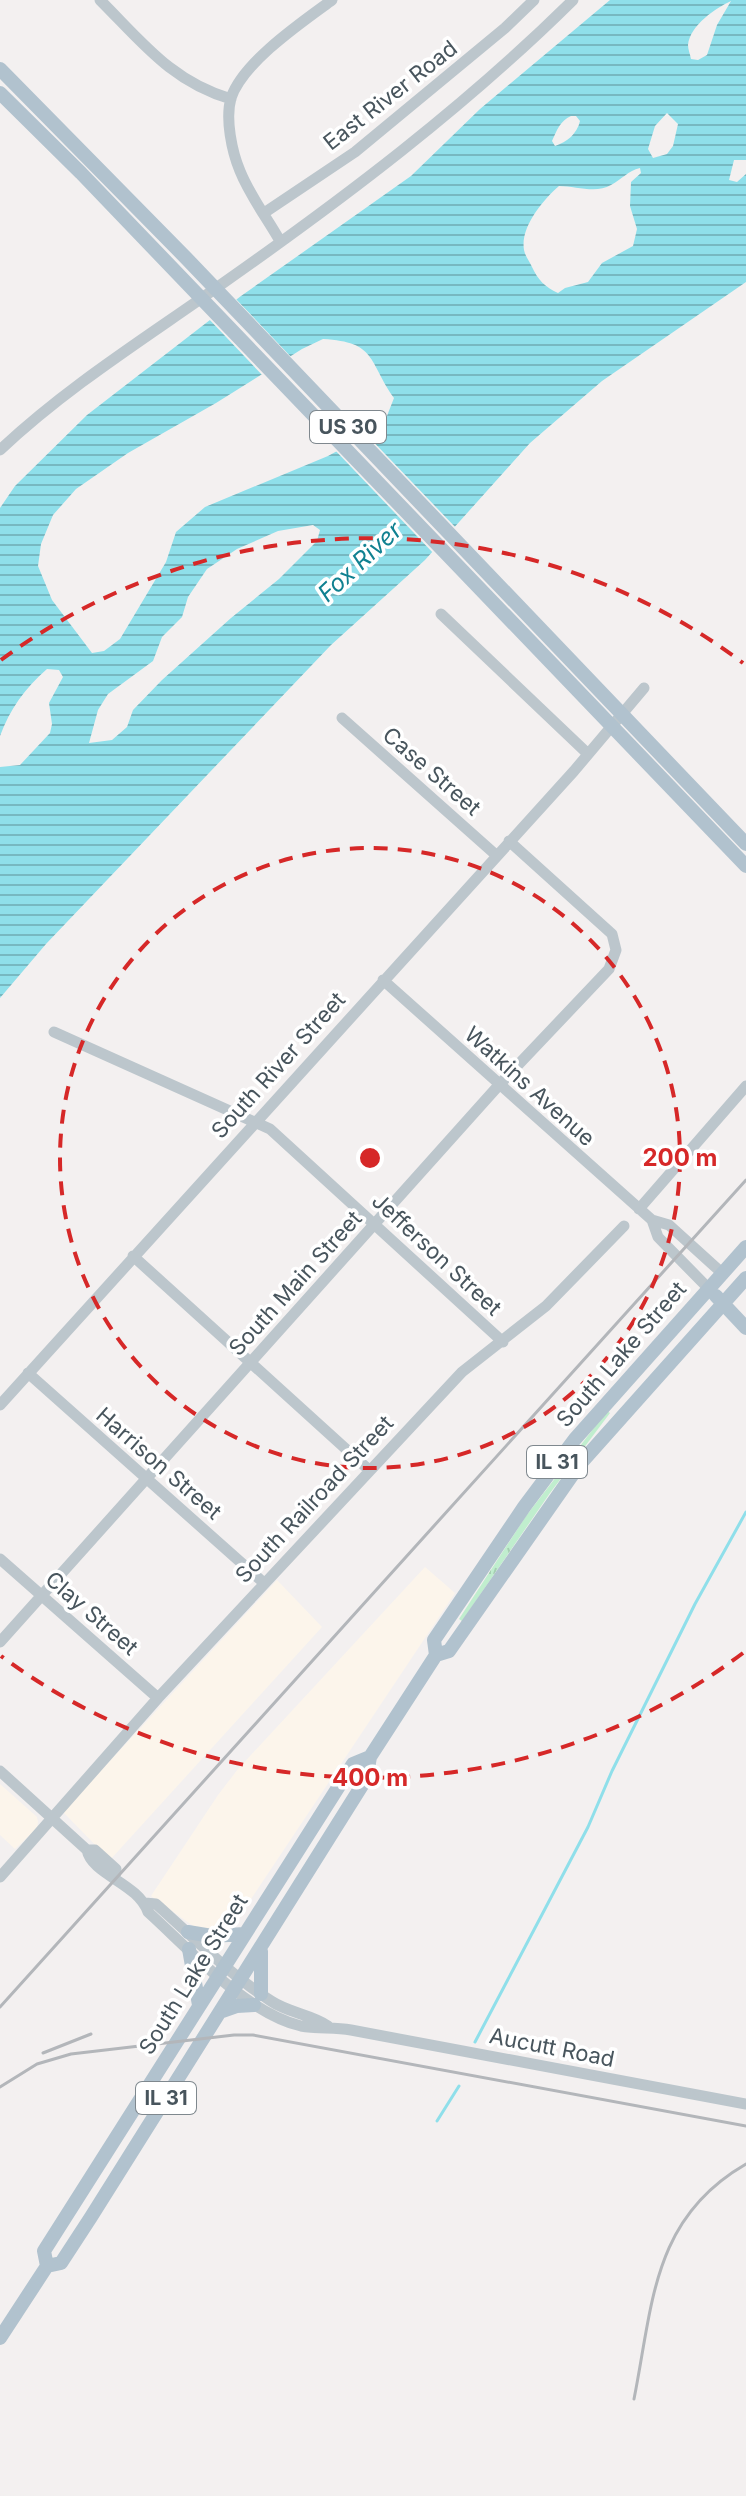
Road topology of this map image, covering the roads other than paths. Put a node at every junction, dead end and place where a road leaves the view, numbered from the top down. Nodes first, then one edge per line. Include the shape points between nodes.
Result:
1 (100, 0) edge
2 (332, 0) edge
3 (534, 0) edge
4 (573, 0) edge
5 (0, 69) edge
6 (0, 93) edge
7 (231, 99) junction
8 (264, 213) junction
9 (280, 241) junction
10 (0, 450) edge
11 (441, 614) dead end
12 (644, 688) dead end
13 (342, 718) dead end
14 (588, 754) junction
15 (509, 841) junction
16 (746, 844) edge
17 (496, 855) junction
18 (746, 866) edge
19 (383, 980) junction
20 (54, 1032) dead end
21 (499, 1085) junction
22 (746, 1086) edge
23 (255, 1121) junction
24 (639, 1209) junction
25 (652, 1220) junction
26 (375, 1224) junction
27 (624, 1226) dead end
28 (746, 1247) edge
29 (133, 1256) junction
30 (722, 1273) junction
31 (743, 1286) edge
32 (708, 1288) junction
33 (722, 1303) junction
34 (746, 1328) edge
35 (503, 1342) junction
36 (250, 1362) junction
37 (28, 1373) junction
38 (0, 1405) edge
39 (368, 1469) junction
40 (145, 1478) junction
41 (0, 1559) edge
42 (264, 1583) junction
43 (41, 1595) junction
44 (0, 1642) edge
45 (436, 1655) junction
46 (158, 1698) junction
47 (370, 1757) junction
48 (0, 1771) edge
49 (52, 1818) junction
50 (0, 1877) edge
51 (145, 1903) junction
52 (188, 1932) junction
53 (244, 1934) junction
54 (261, 1947) junction
55 (189, 1949) junction
56 (222, 1969) junction
57 (238, 1984) junction
58 (257, 2000) junction
59 (199, 2005) junction
60 (220, 2012) junction
61 (746, 2104) edge
62 (47, 2266) junction
63 (0, 2338) edge

1 - 7 street via 178,76
2 - 7 street via 277,41
3 - 8 street, East River Road via 355,152
4 - 9 street via 405,150
5 - 16 main road, US 30
6 - 18 main road, US 30
7 - 8 street via 238,169
8 - 9 street
9 - 10 street via 77,385
11 - 14 street
12 - 14 street, South River Street
13 - 17 street, Case Street
14 - 15 street, South River Street
15 - 17 street, South River Street
15 - 21 street, South Main Street via 612,934 616,950 609,969
17 - 19 street, South River Street
19 - 21 street, Watkins Avenue
19 - 23 street, South River Street
20 - 23 street, Jefferson Street
21 - 24 street, Watkins Avenue
21 - 26 street, South Main Street
22 - 24 street
23 - 26 street, Jefferson Street
23 - 29 street, South River Street
24 - 25 street, Watkins Avenue
25 - 30 street, Watkins Avenue via 669,1225
25 - 32 street, Watkins Avenue via 658,1237
26 - 35 street, Jefferson Street
26 - 36 street, South Main Street
27 - 35 street, South Railroad Street
28 - 30 main road, South Lake Street / IL 31
29 - 36 street
29 - 37 street, South River Street
30 - 31 main road
30 - 32 main road, South Lake Street / IL 31
31 - 33 main road, South Lake Street / IL 31
32 - 33 main road
32 - 45 main road, South Lake Street / IL 31 via 547,1475 434,1640
33 - 34 main road
33 - 45 main road, South Lake Street / IL 31 via 580,1464 449,1651
35 - 39 street, South Railroad Street via 462,1372
36 - 39 street
36 - 40 street, South Main Street
37 - 38 street, South River Street
37 - 40 street, Harrison Street
39 - 42 street, South Railroad Street
40 - 42 street, Harrison Street
40 - 43 street, South Main Street
41 - 43 street, Clay Street
42 - 46 street, South Railroad Street
43 - 44 street, South Main Street
43 - 46 street, Clay Street
45 - 47 main road, South Lake Street / IL 31
46 - 49 street, South Railroad Street
47 - 53 main road, South Lake Street / IL 31 via 353,1764
47 - 54 main road, South Lake Street / IL 31 via 366,1779
48 - 49 street
49 - 50 street, South Railroad Street
49 - 51 street via 116,1869 115,1876
51 - 52 street via 156,1904
51 - 55 street via 148,1912
52 - 53 main road
52 - 56 street
53 - 56 main road, South Lake Street / IL 31
54 - 57 main road, South Lake Street / IL 31
54 - 58 main road
55 - 56 street
55 - 59 main road
56 - 57 street, Aucutt Road
56 - 59 main road, South Lake Street / IL 31
57 - 58 street, Aucutt Road
57 - 60 main road, South Lake Street / IL 31
58 - 60 main road
58 - 61 street, Aucutt Road via 328,2026
59 - 62 main road, South Lake Street / IL 31 via 44,2251
60 - 62 main road, South Lake Street / IL 31 via 61,2263
62 - 63 main road, South Lake Street / IL 31

